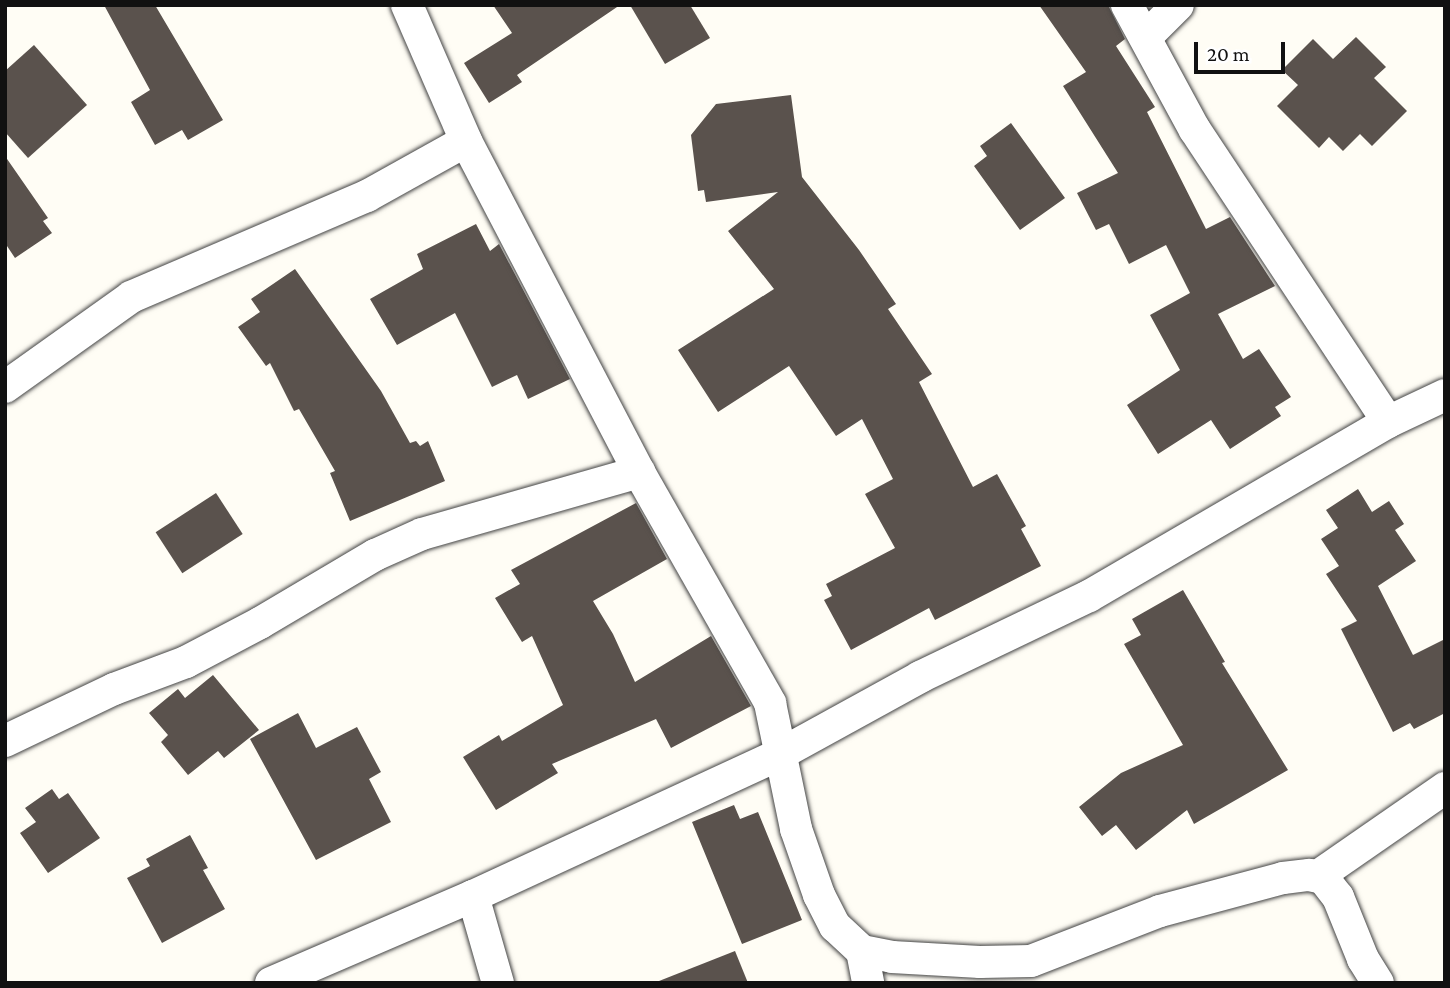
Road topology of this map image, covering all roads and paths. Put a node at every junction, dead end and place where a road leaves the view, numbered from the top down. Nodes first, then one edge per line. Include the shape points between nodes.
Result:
1 (407, 5) edge
2 (1127, 5) edge
3 (1178, 5) edge
4 (1146, 37) junction
5 (466, 141) junction
6 (5, 387) edge
7 (1445, 394) edge
8 (1388, 422) junction
9 (639, 472) junction
10 (5, 741) edge
11 (782, 752) junction
12 (1445, 788) edge
13 (1318, 876) junction
14 (473, 896) junction
15 (862, 951) junction
16 (271, 983) edge
17 (498, 983) edge
18 (868, 983) edge
19 (1378, 983) edge

1 - 5 street
2 - 4 street
3 - 4 street
4 - 8 street via 1195,130
5 - 6 street via 367,195 131,297
5 - 9 street
7 - 8 street
8 - 11 street via 1090,596 920,677
9 - 10 street via 422,534 375,555 186,662 114,689
9 - 11 street via 755,672 770,703
11 - 14 street
11 - 15 street via 796,829 819,895 835,926
12 - 13 street
13 - 15 street via 1283,878 1160,911 1031,961 932,960
13 - 19 street via 1338,897
14 - 16 street
14 - 17 street
15 - 18 street

